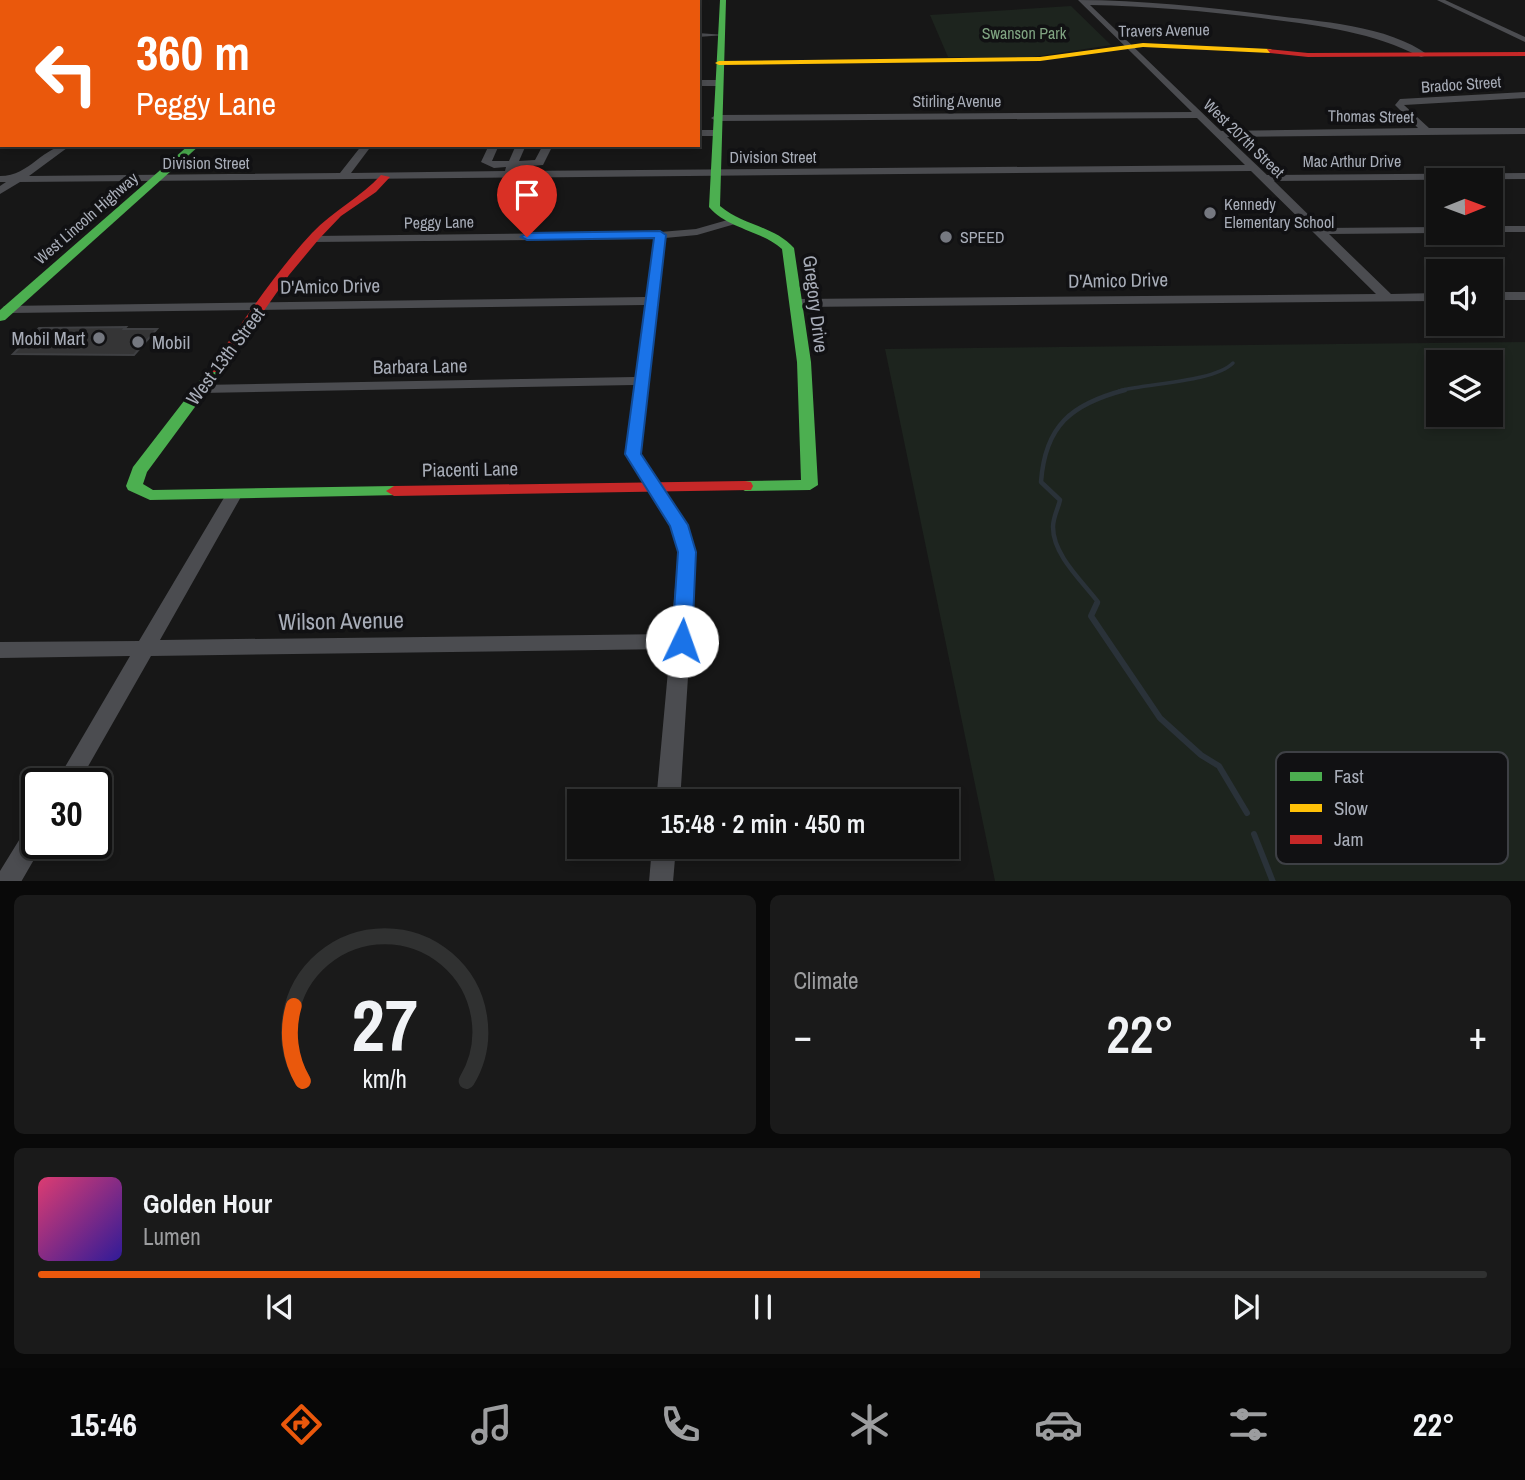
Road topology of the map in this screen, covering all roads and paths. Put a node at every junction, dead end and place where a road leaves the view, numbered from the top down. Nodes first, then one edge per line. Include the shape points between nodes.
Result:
1 (723, 0) edge
2 (1440, 0) edge
3 (1082, 2) edge
4 (700, 35) edge
5 (722, 35) junction
6 (1525, 40) edge
7 (1127, 46) junction
8 (1525, 54) edge
9 (1423, 55) junction
10 (719, 63) junction
11 (700, 83) edge
12 (718, 83) junction
13 (1525, 94) edge
14 (1198, 115) junction
15 (716, 125) junction
16 (1525, 131) edge
17 (700, 132) edge
18 (1428, 132) junction
19 (1217, 134) junction
20 (63, 147) edge
21 (193, 147) edge
22 (365, 147) edge
23 (493, 147) edge
24 (520, 147) edge
25 (547, 147) edge
26 (1252, 168) junction
27 (510, 170) junction
28 (714, 173) junction
29 (1525, 176) edge
30 (342, 177) junction
31 (385, 177) junction
32 (1263, 178) junction
33 (0, 179) edge
34 (17, 179) junction
35 (157, 179) junction
36 (0, 191) edge
37 (731, 222) junction
38 (1503, 229) edge
39 (1525, 229) edge
40 (1426, 230) edge
41 (1317, 231) junction
42 (660, 235) junction
43 (313, 239) junction
44 (1503, 296) edge
45 (1525, 296) edge
46 (1387, 297) junction
47 (1426, 297) edge
48 (652, 301) junction
49 (798, 303) junction
50 (262, 306) junction
51 (5, 313) edge
52 (640, 382) junction
53 (200, 388) junction
54 (810, 485) joint
55 (134, 486) joint
56 (651, 487) junction
57 (234, 495) junction
58 (682, 641) junction
59 (147, 648) junction
60 (0, 650) edge
61 (76, 768) edge
62 (669, 789) edge
63 (21, 858) edge
64 (663, 859) edge
65 (7, 881) edge
66 (661, 881) edge

1 - 5 street
2 - 6 street
3 - 7 street, West 207th Street
3 - 9 street via 1178,6 1352,28 1390,38
4 - 5 street
5 - 10 street
7 - 9 street, Travers Avenue
7 - 10 street, Travers Avenue via 1040,60
7 - 14 street, West 207th Street
8 - 9 street, Travers Avenue
10 - 12 street
11 - 12 street
12 - 15 street
13 - 18 street, Bradoc Street via 1403,101 1399,105
14 - 15 street, Stirling Avenue
14 - 19 street, West 207th Street
15 - 17 street, Stirling Avenue
15 - 28 street
16 - 18 street, Thomas Street
18 - 19 street, Thomas Street
19 - 26 street, West 207th Street
20 - 34 street
21 - 35 street, West Lincoln Highway
22 - 30 street
23 - 27 street via 486,162
24 - 27 street
25 - 27 street via 539,163
26 - 28 street, Division Street
26 - 32 street, West 207th Street
27 - 28 street, Division Street
27 - 31 street, Division Street
28 - 37 street via 714,207
29 - 32 street, Mac Arthur Drive
30 - 31 street, Division Street
30 - 35 street, Division Street
31 - 43 street, West 13th Street via 375,190 333,217
32 - 41 street, West 207th Street
33 - 34 street, Division Street
34 - 35 street, Division Street
34 - 36 street
35 - 51 street, West Lincoln Highway
37 - 42 street, Peggy Lane via 697,232
37 - 49 street, Gregory Drive via 775,236 789,249
38 - 39 street
40 - 41 street
41 - 46 street, West 207th Street
42 - 43 street, Peggy Lane
42 - 48 street
43 - 50 street, West 13th Street
44 - 45 street
46 - 47 street, D'Amico Drive
46 - 49 street, D'Amico Drive
48 - 50 street, D'Amico Drive
48 - 52 street
49 - 54 street, Gregory Drive
50 - 51 street, D'Amico Drive
50 - 53 street, West 13th Street
52 - 53 street, Barbara Lane
52 - 56 street via 633,454
53 - 55 street, West 13th Street via 139,471
54 - 56 street, Piacenti Lane
55 - 57 street, Piacenti Lane via 150,495
56 - 57 street, Piacenti Lane
56 - 58 street via 679,525 687,552
57 - 59 street
58 - 59 street, Wilson Avenue
58 - 62 street
59 - 60 street, Wilson Avenue
59 - 61 street
63 - 65 street
64 - 66 street

